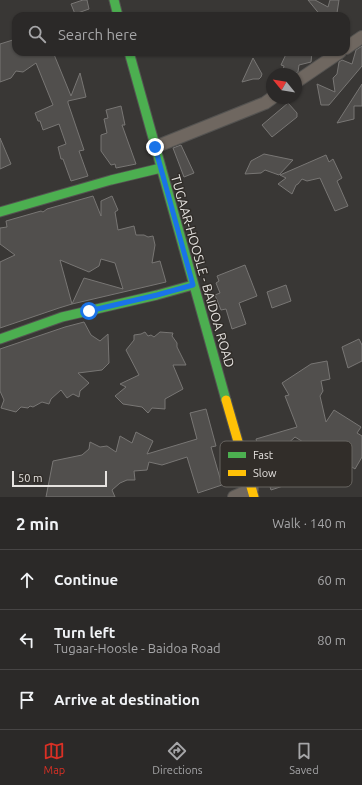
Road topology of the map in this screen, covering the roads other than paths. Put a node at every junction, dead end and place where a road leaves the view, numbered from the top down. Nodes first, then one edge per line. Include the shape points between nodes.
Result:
1 (114, 0) edge
2 (117, 12) edge
3 (362, 37) edge
4 (350, 45) edge
5 (130, 56) edge
6 (334, 56) edge
7 (302, 78) edge
8 (266, 103) edge
9 (155, 147) junction
10 (161, 168) junction
11 (0, 212) edge
12 (193, 285) junction
13 (0, 339) edge
14 (238, 441) edge
15 (253, 493) edge
16 (234, 497) edge

1 - 2 main road
3 - 4 street
5 - 9 main road, TUGAAR-HOOSLE - BAIDOA ROAD
6 - 7 street
8 - 9 street
9 - 10 main road, TUGAAR-HOOSLE - BAIDOA ROAD
10 - 11 main road
10 - 12 main road, TUGAAR-HOOSLE - BAIDOA ROAD
12 - 13 main road via 62,317
12 - 14 main road, TUGAAR-HOOSLE - BAIDOA ROAD
15 - 16 street

